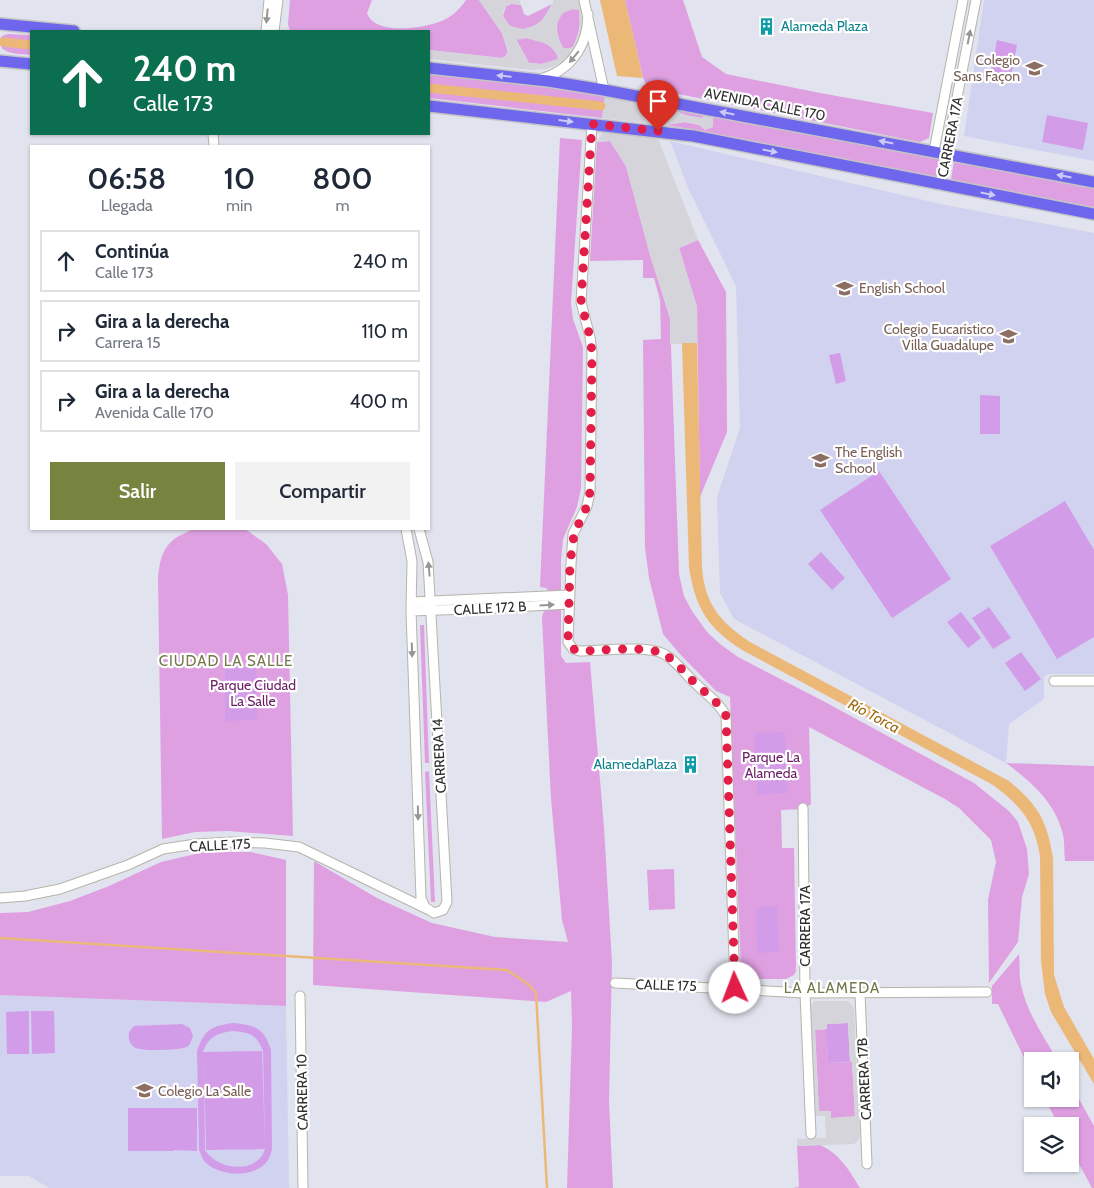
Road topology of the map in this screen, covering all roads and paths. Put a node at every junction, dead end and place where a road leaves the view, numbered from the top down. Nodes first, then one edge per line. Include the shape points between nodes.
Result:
1 (269, 0) edge
2 (278, 0) edge
3 (584, 0) edge
4 (963, 0) edge
5 (974, 0) edge
6 (588, 14) junction
7 (0, 24) edge
8 (21, 26) junction
9 (63, 30) edge
10 (266, 30) edge
11 (274, 30) edge
12 (0, 32) edge
13 (3, 60) edge
14 (30, 64) edge
15 (430, 68) edge
16 (535, 80) junction
17 (604, 90) junction
18 (430, 106) edge
19 (592, 124) junction
20 (934, 151) junction
21 (946, 154) junction
22 (1094, 182) edge
23 (940, 185) junction
24 (1094, 214) edge
25 (406, 530) edge
26 (419, 530) edge
27 (569, 599) junction
28 (411, 606) junction
29 (432, 606) junction
30 (1054, 681) dead end
31 (1094, 681) edge
32 (803, 808) dead end
33 (0, 898) edge
34 (434, 913) junction
35 (615, 983) dead end
36 (735, 988) junction
37 (987, 992) dead end
38 (805, 993) junction
39 (860, 993) junction
40 (300, 996) dead end
41 (812, 1134) dead end
42 (867, 1164) dead end
43 (303, 1188) edge

1 -> 10 street
2 - 11 street
3 - 6 street
4 - 20 street, CARRERA 17A
21 -> 5 street, CARRERA 17A
6 -> 16 street via 585,37 574,58 554,74
6 - 17 street
7 - 8 main road
8 - 9 main road
8 - 12 main road
13 - 14 main road
16 -> 15 main road, AVENIDA CALLE 170
16 - 17 main road, AVENIDA CALLE 170
20 -> 17 main road, AVENIDA CALLE 170
18 -> 19 main road
19 -> 23 main road via 693,136
19 - 27 street via 581,302 592,352 590,492 574,534
20 - 21 main road, AVENIDA CALLE 170
22 -> 21 main road, AVENIDA CALLE 170
21 - 23 street, CARRERA 17A
23 -> 24 main road
25 - 28 street via 412,561
29 -> 26 street, CARRERA 14 via 428,562
27 - 29 street, CALLE 172 B
27 - 36 street via 568,642 573,649 658,651 667,655 721,706 726,716
28 - 29 street, CALLE 172 B
28 -> 34 street via 421,898 425,907
29 - 34 street, CARRERA 14 via 447,902 443,910
30 - 31 street
32 - 38 street, CARRERA 17A
33 - 34 street, CALLE 175 via 60,889 162,849 230,842 265,843 299,847
35 - 36 street, CALLE 175
36 - 38 street, CALLE 175
37 - 39 street, CALLE 175
38 - 39 street, CALLE 175
38 - 41 street, CARRERA 17A
39 - 42 street, CARRERA 17B
40 - 43 street, CARRERA 10

